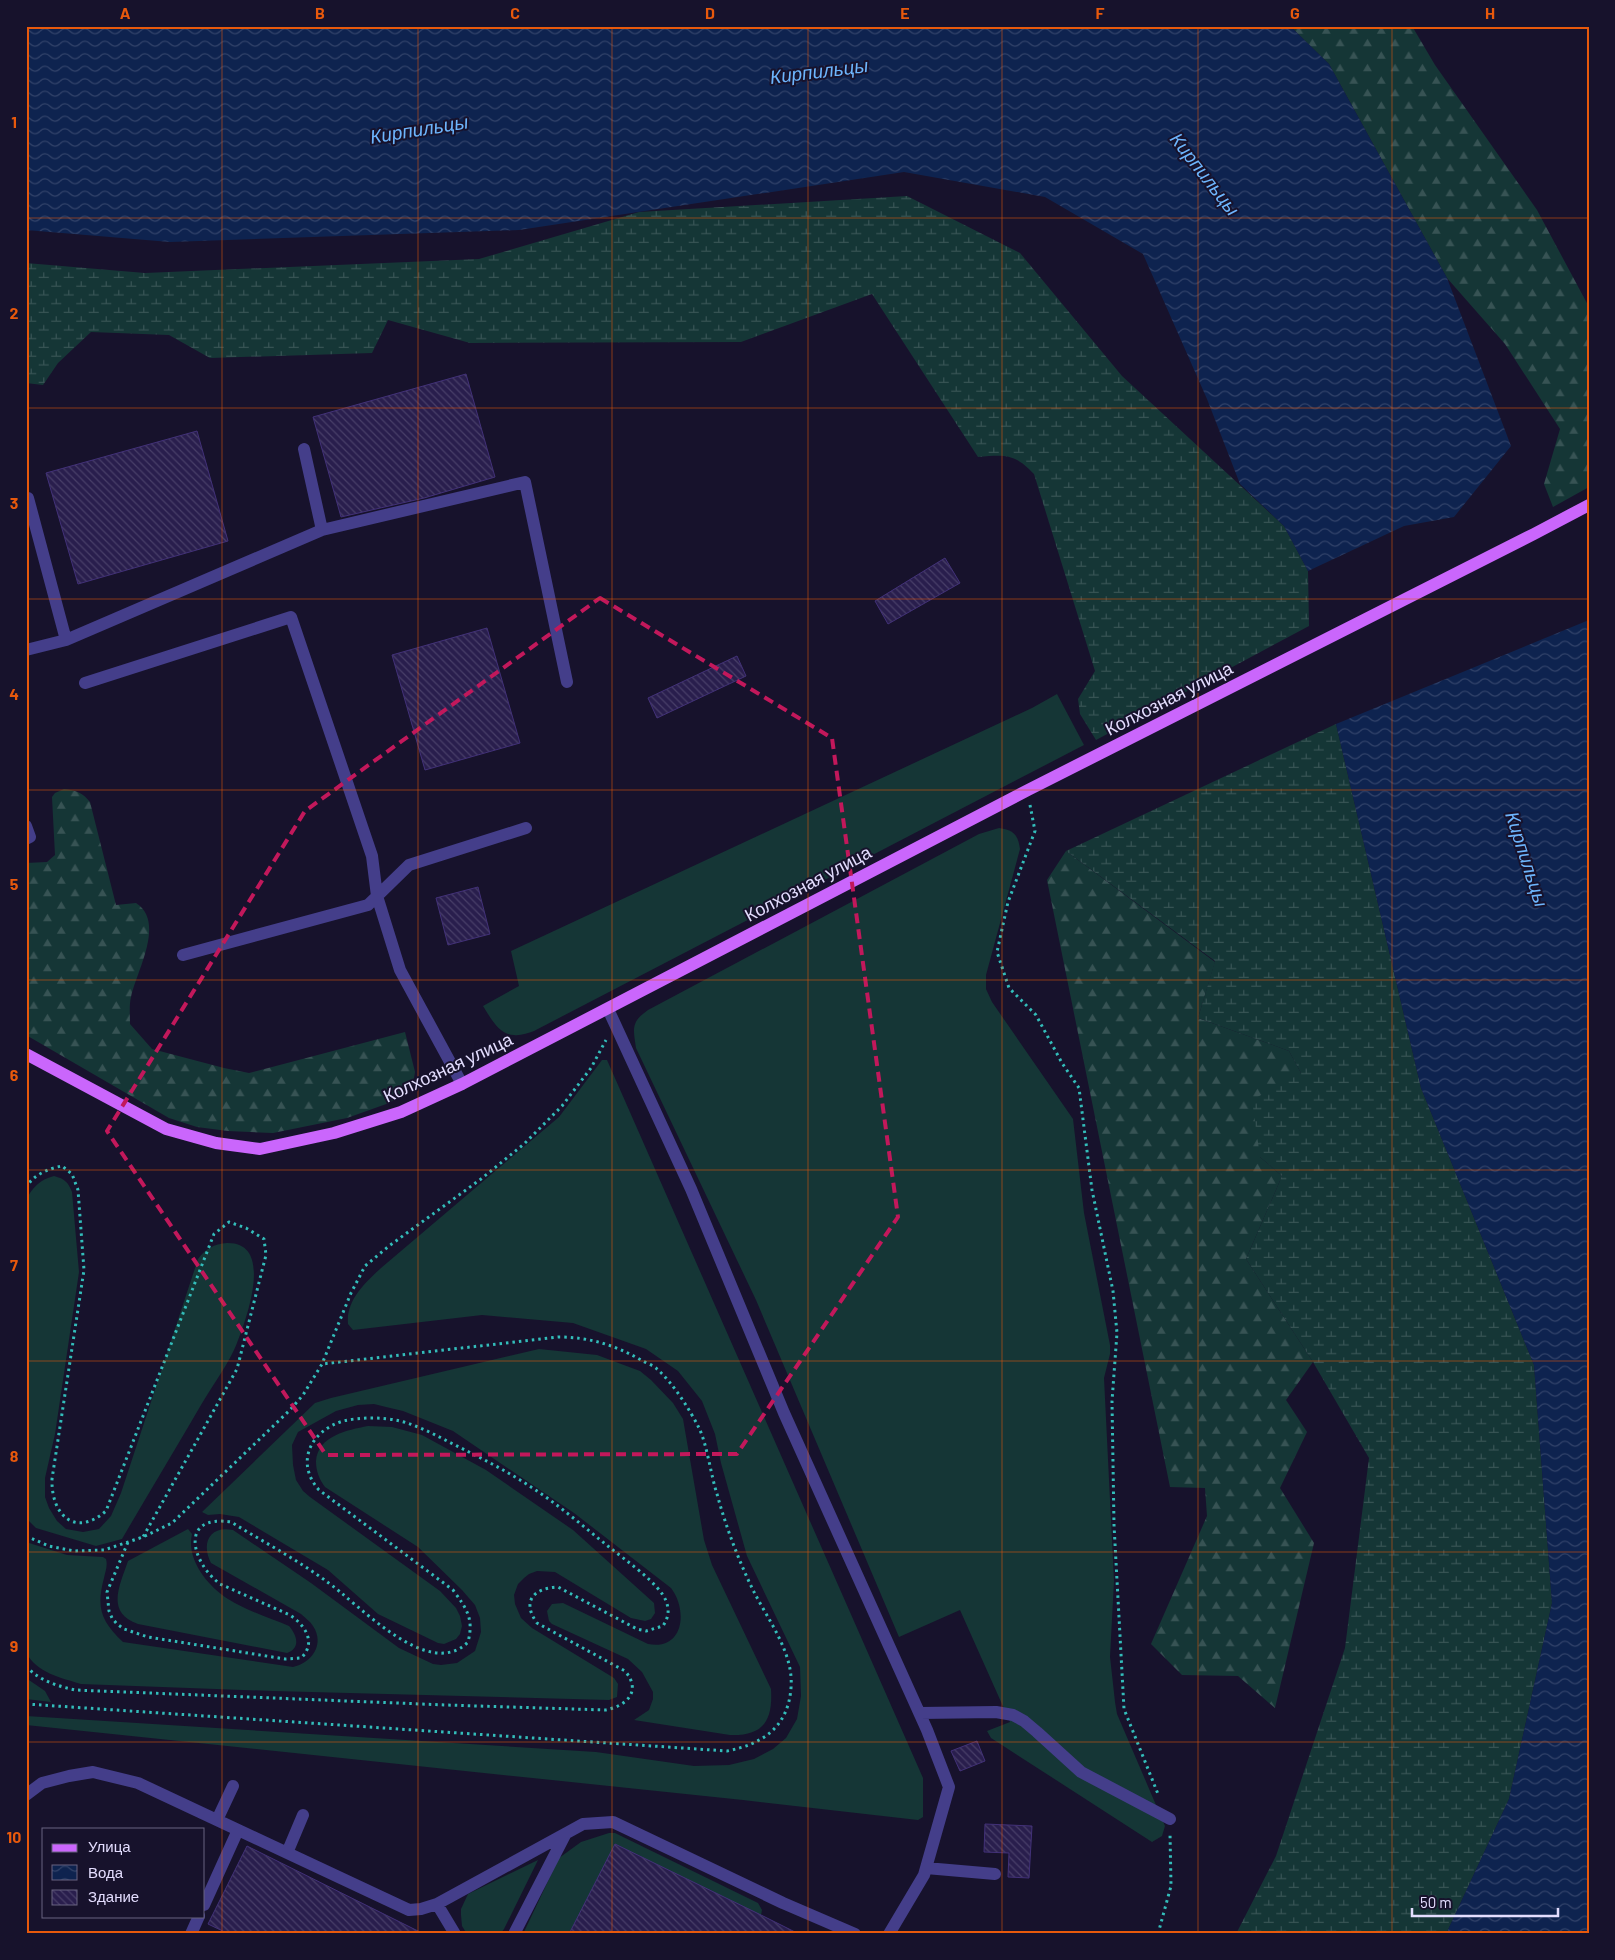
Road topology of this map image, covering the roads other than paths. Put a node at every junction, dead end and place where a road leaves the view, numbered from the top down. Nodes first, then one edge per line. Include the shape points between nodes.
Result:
1 (304, 449) dead end
2 (28, 498) dead end
3 (1589, 505) edge
4 (322, 530) junction
5 (66, 640) junction
6 (26, 650) edge
7 (568, 682) dead end
8 (85, 683) dead end
9 (26, 826) edge
10 (526, 828) dead end
11 (26, 839) edge
12 (378, 896) junction
13 (183, 955) dead end
14 (608, 1009) junction
15 (26, 1054) edge
16 (462, 1084) junction
17 (920, 1713) junction
18 (233, 1786) dead end
19 (26, 1795) edge
20 (303, 1815) dead end
21 (1170, 1819) road end
22 (217, 1820) junction
23 (238, 1830) junction
24 (565, 1835) junction
25 (287, 1853) junction
26 (926, 1868) junction
27 (995, 1874) dead end
28 (205, 1903) edge
29 (437, 1904) junction
30 (198, 1918) edge
31 (190, 1934) edge
32 (455, 1934) edge
33 (514, 1934) edge
34 (855, 1934) edge
35 (889, 1934) edge

1 - 4 lane
2 - 5 lane
3 - 14 main road, Колхозная улица via 1028,790
4 - 5 lane
4 - 7 lane via 525,482
5 - 6 lane
8 - 12 lane via 291,617 372,856
9 - 11 lane via 30,838
10 - 12 lane via 409,865
12 - 13 lane via 368,905
12 - 16 lane via 400,970
14 - 16 main road, Колхозная улица
14 - 17 lane via 691,1189 784,1413
15 - 16 main road, Колхозная улица via 166,1129 216,1143 260,1149 334,1133 401,1112
17 - 21 lane via 996,1712 1013,1715 1081,1772
17 - 26 lane via 949,1787
18 - 22 lane
19 - 22 lane via 42,1783 93,1772 138,1783
20 - 25 lane
22 - 23 lane
23 - 25 lane
23 - 28 lane
24 - 29 lane
24 - 33 lane
24 - 34 lane via 583,1824 613,1822
25 - 29 lane via 410,1910
26 - 27 lane
26 - 35 lane
29 - 32 lane
30 - 31 lane

